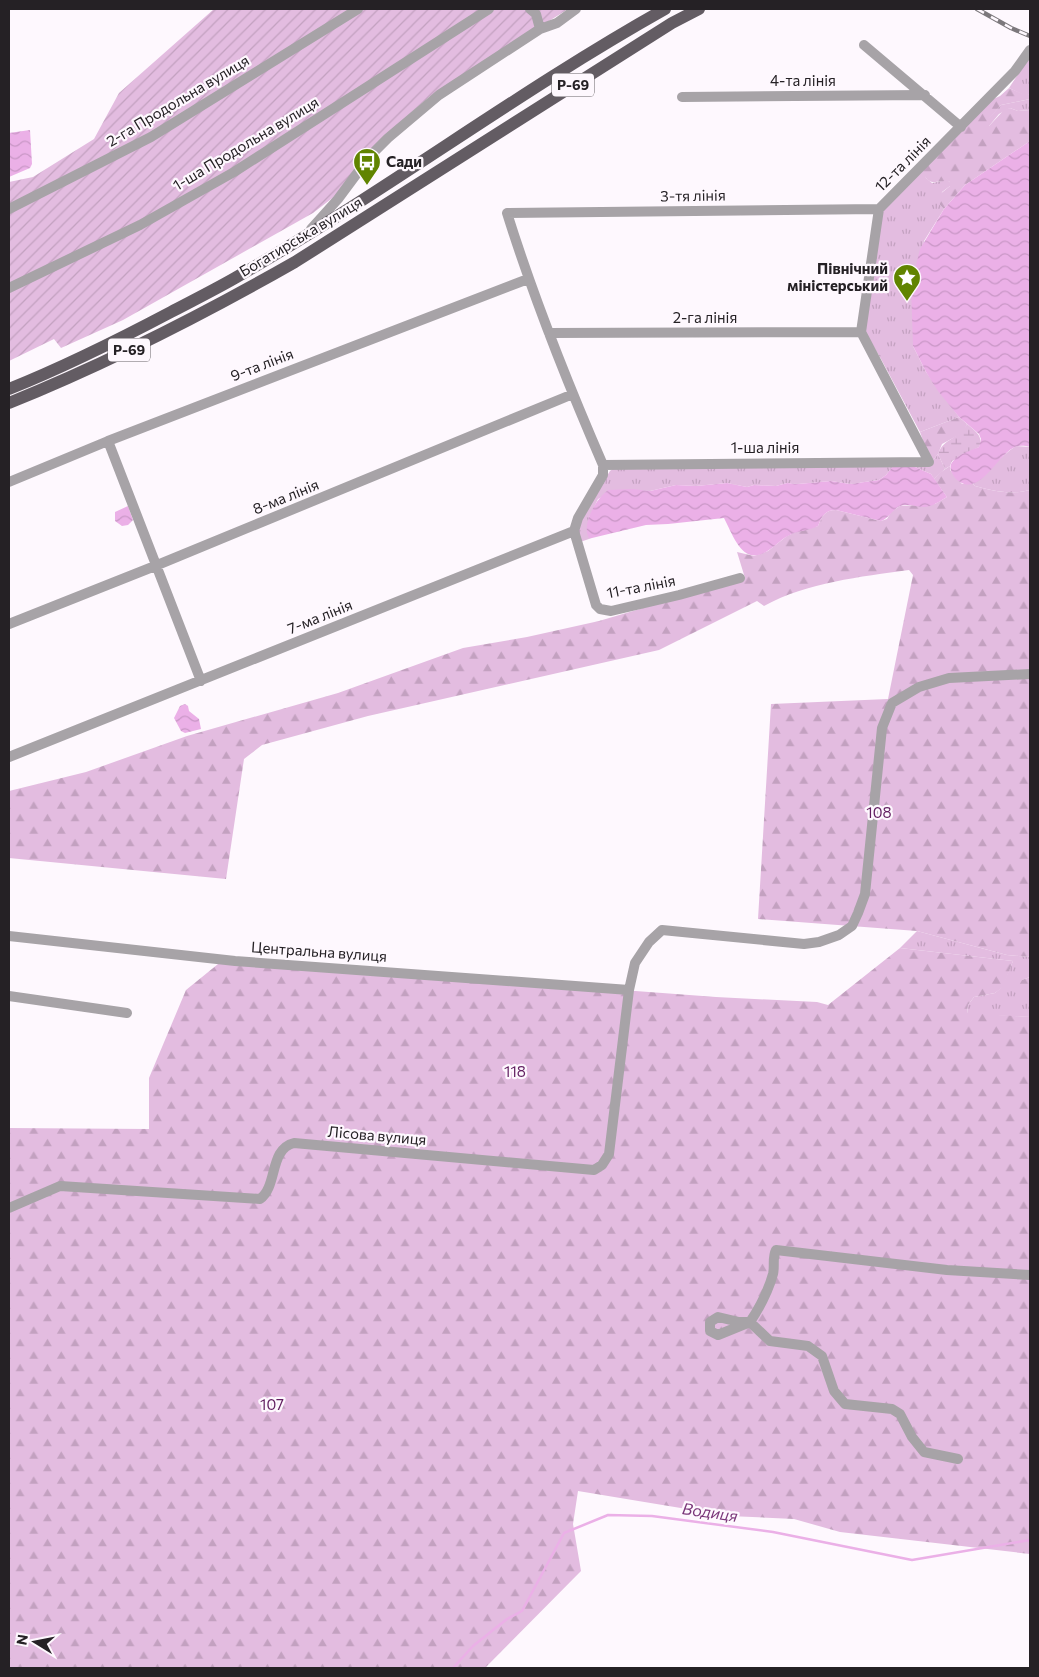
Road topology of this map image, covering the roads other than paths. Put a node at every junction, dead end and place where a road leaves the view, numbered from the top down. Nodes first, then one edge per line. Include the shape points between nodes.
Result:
1 (358, 9) edge
2 (490, 9) edge
3 (530, 9) edge
4 (576, 9) edge
5 (665, 9) edge
6 (699, 9) edge
7 (540, 29) junction
8 (864, 45) dead end
9 (1030, 50) edge
10 (925, 95) junction
11 (682, 97) dead end
12 (961, 127) junction
13 (9, 208) edge
14 (879, 209) junction
15 (306, 235) junction
16 (528, 279) junction
17 (9, 288) edge
18 (861, 332) junction
19 (549, 333) junction
20 (9, 389) edge
21 (573, 394) junction
22 (9, 403) edge
23 (108, 441) junction
24 (602, 465) junction
25 (9, 482) edge
26 (574, 531) junction
27 (156, 566) junction
28 (740, 578) dead end
29 (9, 624) edge
30 (1030, 674) edge
31 (201, 681) junction
32 (9, 757) edge
33 (9, 936) edge
34 (628, 990) junction
35 (9, 996) edge
36 (128, 1013) dead end
37 (9, 1208) edge
38 (1030, 1275) edge
39 (958, 1459) dead end

1 - 13 street, 2-га Продольна вулиця via 151,137
2 - 17 street, 1-ша Продольна вулиця via 234,172 140,225
3 - 7 street via 536,14
4 - 7 street via 557,23
5 - 15 main road, Богатирська вулиця / Р-69 via 495,113
6 - 22 main road, Богатирська вулиця / Р-69 via 672,22 295,262 154,339
7 - 15 street via 439,95 388,138
8 - 10 street
9 - 12 street, 12-та лінія via 1015,71
10 - 11 street, 4-та лінія
10 - 12 street
12 - 14 street, 12-та лінія
14 - 16 street, 3-тя лінія via 507,213
14 - 18 street, 12-та лінія
15 - 20 main road, Богатирська вулиця / Р-69 via 234,279 133,332
16 - 19 street
16 - 23 street, 9-та лінія
18 - 19 street, 2-га лінія
18 - 24 street, 1-ша лінія via 929,462
19 - 21 street
21 - 24 street
21 - 27 street, 8-ма лінія
23 - 25 street, 9-та лінія
23 - 27 street
24 - 26 street via 603,475
26 - 28 street, 11-та лінія via 596,605 606,611
26 - 31 street, 7-ма лінія
27 - 29 street, 8-ма лінія
27 - 31 street
30 - 34 street via 949,678 919,687 892,703 882,728 865,894 852,926 839,935 804,944 662,930 635,963
31 - 32 street, 7-ма лінія
33 - 34 street, Центральна вулиця via 235,961
34 - 37 street, Лісова вулиця via 609,1154 594,1170 294,1143 279,1156 268,1191 260,1199 60,1186
35 - 36 street
38 - 39 street via 946,1270 776,1250 773,1256 770,1284 750,1322 770,1341 808,1346 822,1356 834,1392 845,1404 892,1410 900,1414 924,1452

